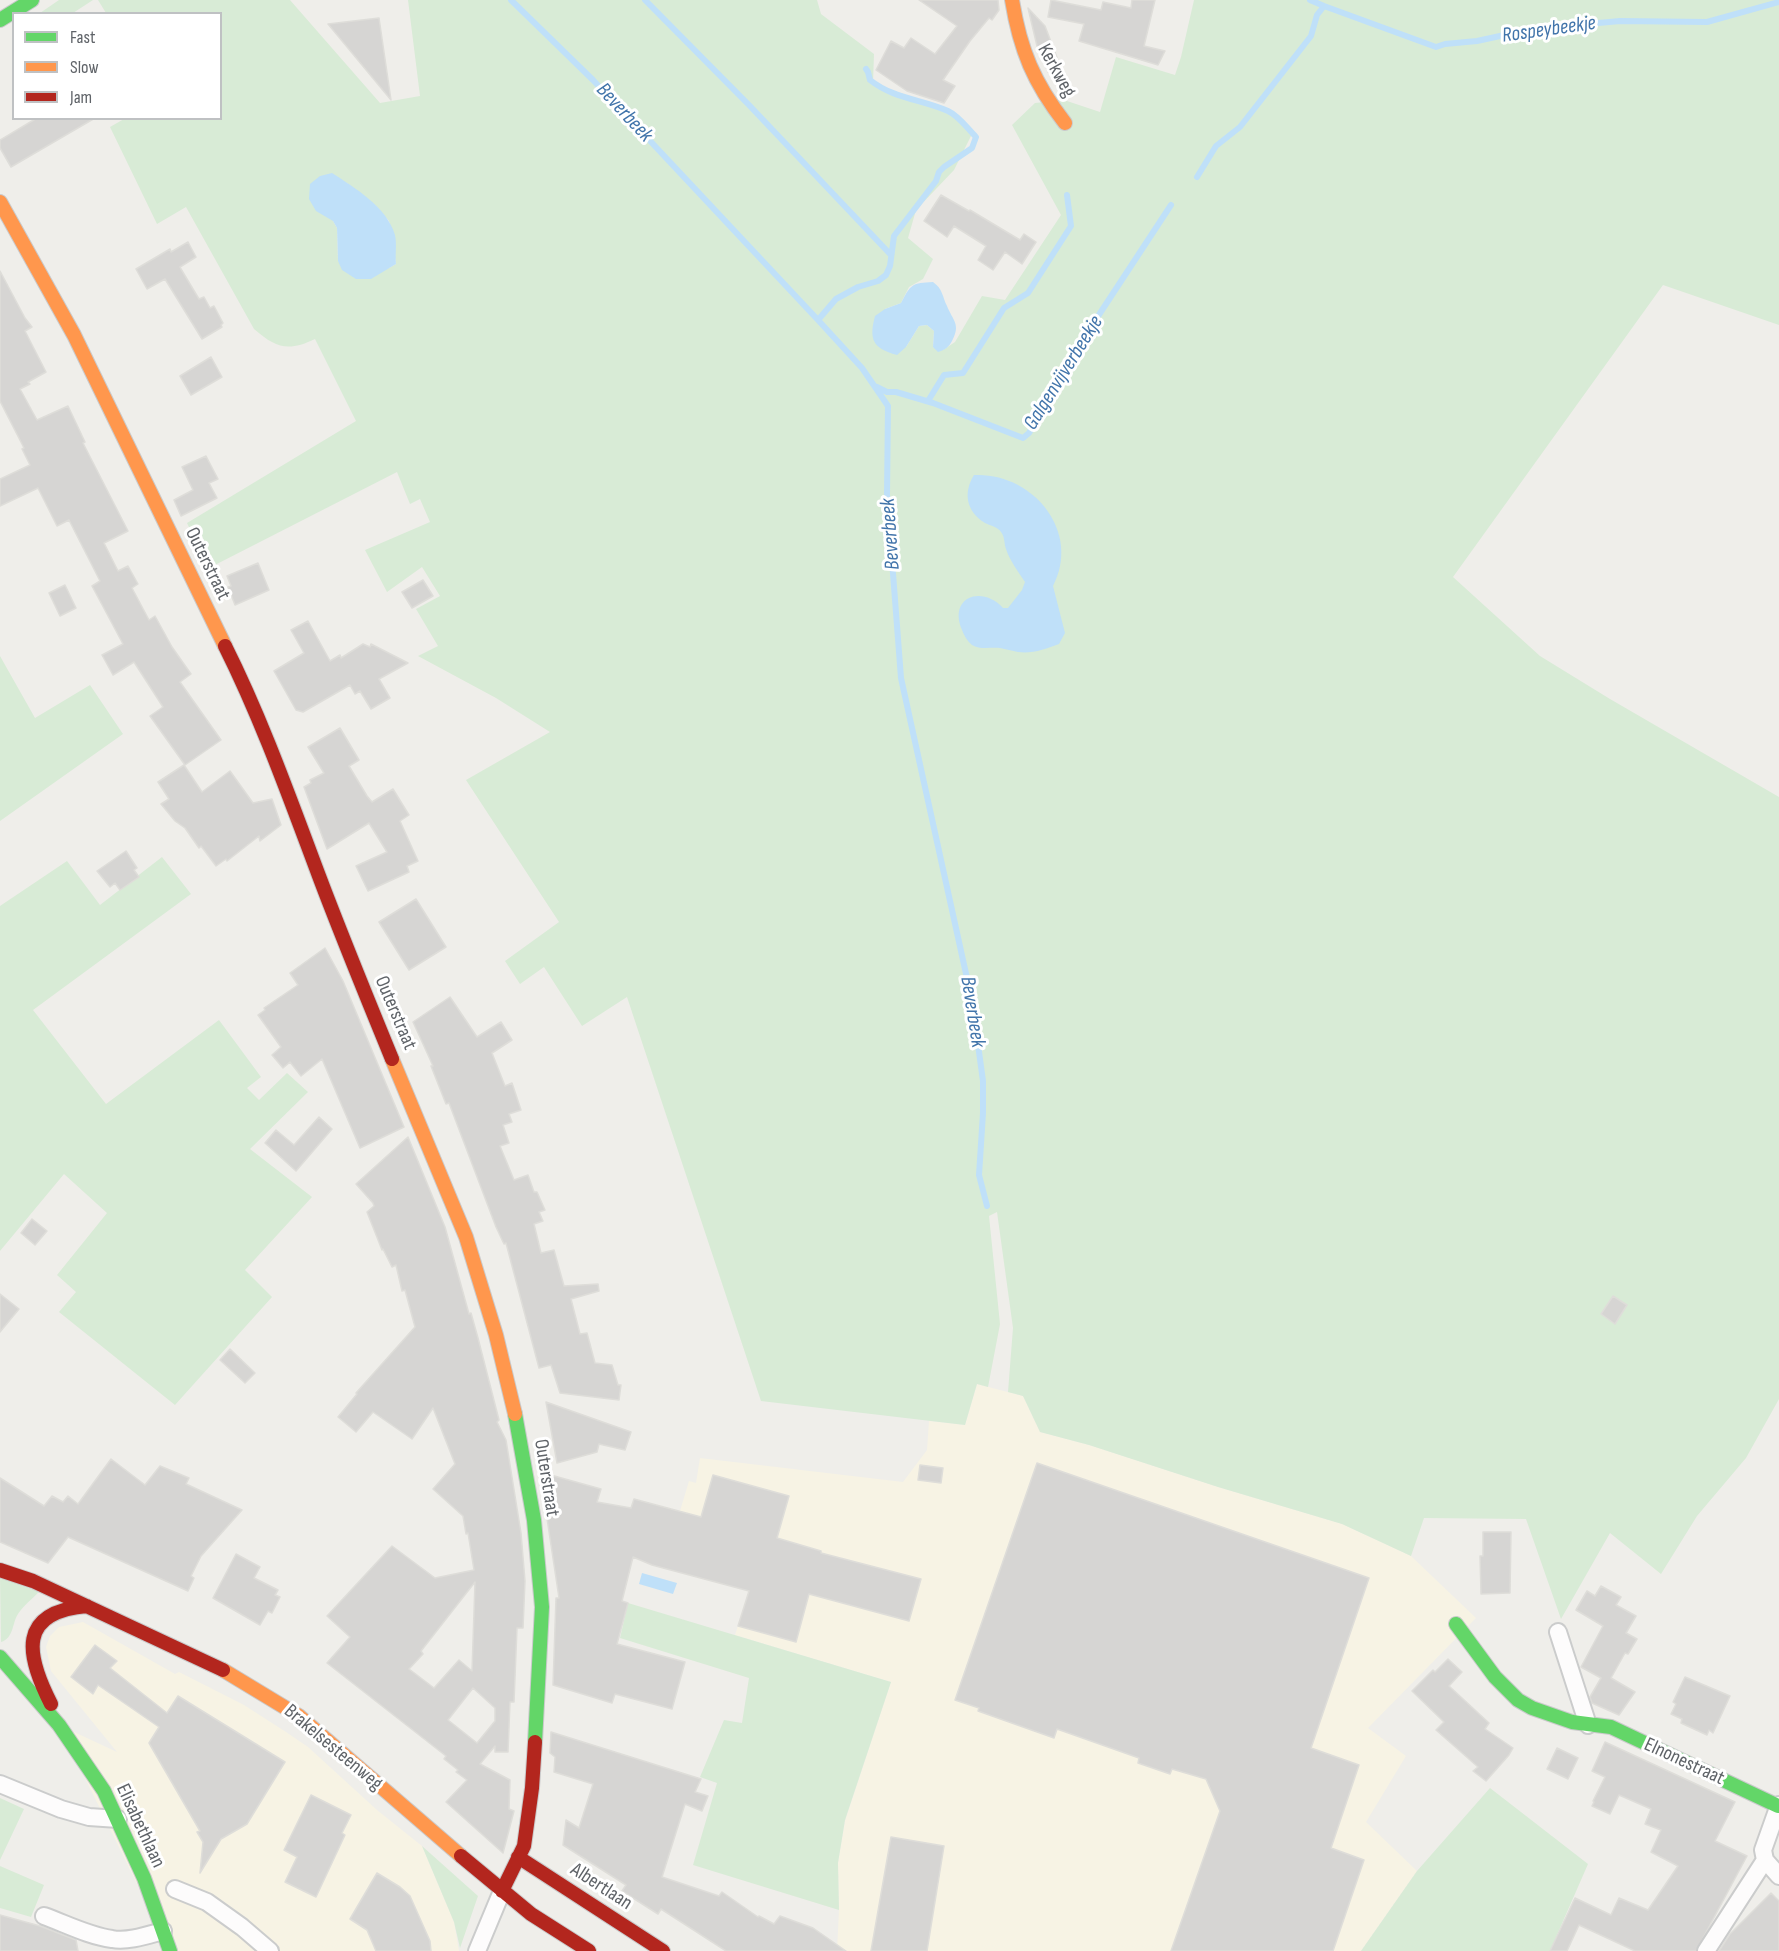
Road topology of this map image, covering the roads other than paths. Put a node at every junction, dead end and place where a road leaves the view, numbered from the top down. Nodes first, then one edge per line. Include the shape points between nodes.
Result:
1 (32, 0) edge
2 (1012, 0) edge
3 (13, 12) edge
4 (1065, 123) dead end
5 (0, 202) edge
6 (0, 1570) edge
7 (87, 1606) junction
8 (1456, 1624) dead end
9 (1558, 1632) dead end
10 (0, 1657) edge
11 (59, 1725) junction
12 (1588, 1725) junction
13 (0, 1784) edge
14 (1779, 1805) edge
15 (118, 1819) junction
16 (518, 1857) junction
17 (1765, 1860) junction
18 (1779, 1876) edge
19 (175, 1889) dead end
20 (502, 1891) junction
21 (44, 1916) dead end
22 (164, 1931) junction
23 (170, 1951) edge
24 (270, 1951) edge
25 (477, 1951) edge
26 (589, 1951) edge
27 (663, 1951) edge
28 (1706, 1951) edge

1 - 3 street
2 - 4 street, Kerkweg via 1016,28 1030,71
5 - 16 street, Outerstraat via 74,335 239,674 466,1237 518,1427 534,1520 542,1607 532,1788 524,1846
6 - 7 street, Brakelsesteenweg
7 - 11 street via 64,1608 49,1616 33,1639 32,1657
7 - 20 street, Brakelsesteenweg via 214,1665 299,1716
8 - 12 street, Elnonestraat via 1506,1691 1520,1702 1545,1714
9 - 12 street
10 - 11 street
11 - 15 street, Elisabethlaan via 104,1791
12 - 14 street, Elnonestraat via 1611,1727
13 - 15 street via 61,1809 88,1817
14 - 17 street via 1763,1850
15 - 22 street, Elisabethlaan
16 - 20 street, Outerstraat
16 - 27 street, Albertlaan
17 - 18 street
17 - 28 street
19 - 24 street via 207,1902
20 - 25 street
20 - 26 street
21 - 22 street via 113,1940
22 - 23 street, Elisabethlaan

